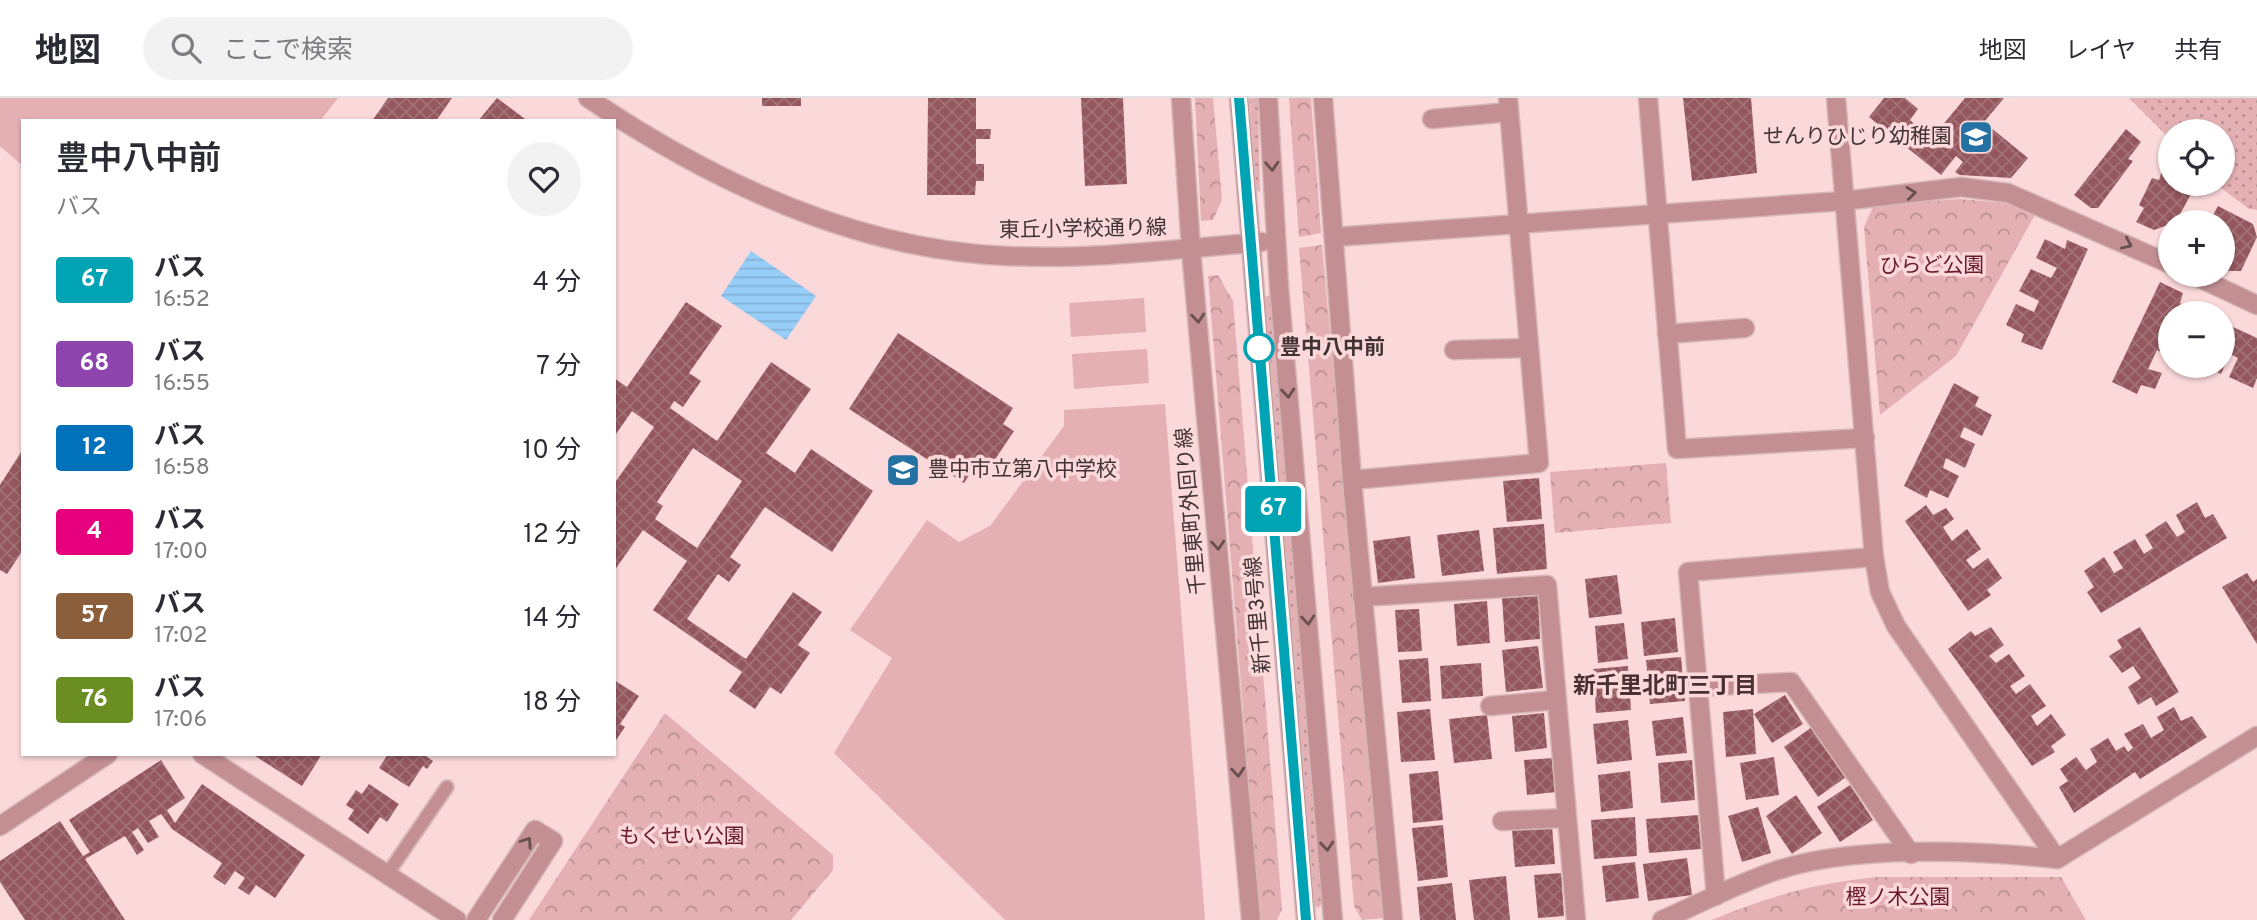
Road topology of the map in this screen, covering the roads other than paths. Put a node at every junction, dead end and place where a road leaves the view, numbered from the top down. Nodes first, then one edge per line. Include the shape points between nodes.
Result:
1 (588, 98) edge
2 (1181, 98) edge
3 (1239, 98) edge
4 (1268, 98) edge
5 (1323, 98) edge
6 (1648, 98) edge
7 (1836, 98) edge
8 (1508, 105) edge
9 (1432, 119) dead end
10 (1843, 201) junction
11 (1659, 214) junction
12 (1518, 224) junction
13 (1334, 237) junction
14 (1276, 241) junction
15 (1250, 243) junction
16 (1191, 250) junction
17 (2158, 259) edge
18 (2219, 287) edge
19 (2257, 305) edge
20 (1745, 328) dead end
21 (1667, 334) junction
22 (1529, 348) junction
23 (1454, 349) dead end
24 (1865, 438) junction
25 (1352, 481) junction
26 (1874, 556) junction
27 (1362, 597) junction
28 (1698, 687) junction
29 (1556, 700) junction
30 (1490, 706) dead end
31 (2257, 736) edge
32 (105, 756) edge
33 (205, 756) edge
34 (447, 787) dead end
35 (1565, 818) junction
36 (1502, 821) dead end
37 (0, 826) edge
38 (1911, 854) junction
39 (2057, 859) junction
40 (388, 873) junction
41 (507, 873) junction
42 (525, 885) junction
43 (1716, 896) junction
44 (457, 920) edge
45 (477, 920) edge
46 (502, 920) edge
47 (1251, 920) edge
48 (1306, 920) edge
49 (1333, 920) edge
50 (1392, 920) edge
51 (1576, 920) edge
52 (1662, 920) edge

1 - 16 street, 東丘小学校通り線 via 702,168 851,228 1003,256
2 - 16 street, 千里東町外回り線
3 - 15 street, 新千里3号線
4 -> 14 street
5 - 13 street
6 - 11 street
7 - 10 street
8 - 9 street
8 - 12 street
10 - 11 street
10 -> 17 street via 1961,187 2008,193
10 - 24 street
11 - 12 street
11 - 21 street
12 - 13 street
12 - 22 street
13 - 25 street
14 - 15 street, 東丘小学校通り線
14 -> 49 street
15 - 16 street, 東丘小学校通り線
15 - 48 street, 新千里3号線
16 -> 47 street, 千里東町外回り線
18 - 19 street
20 - 21 street
21 - 24 street via 1677,449
22 - 23 street
22 - 25 street via 1539,463
24 - 26 street
25 - 27 street
26 - 28 street via 1688,572
26 - 39 street via 1880,592 1896,626
27 - 29 street via 1546,585
27 - 50 street
28 - 38 street via 1791,682
28 - 43 street
29 - 30 street
29 - 35 street
31 - 39 street
32 - 37 street
33 - 40 street
34 - 40 lane
35 - 36 street
35 - 51 street
38 - 39 street
38 - 43 street via 1857,854 1816,861 1775,871
40 - 44 street
41 - 42 street
41 -> 42 street via 535,830 553,841
41 - 45 street
42 - 46 street
43 - 52 street

